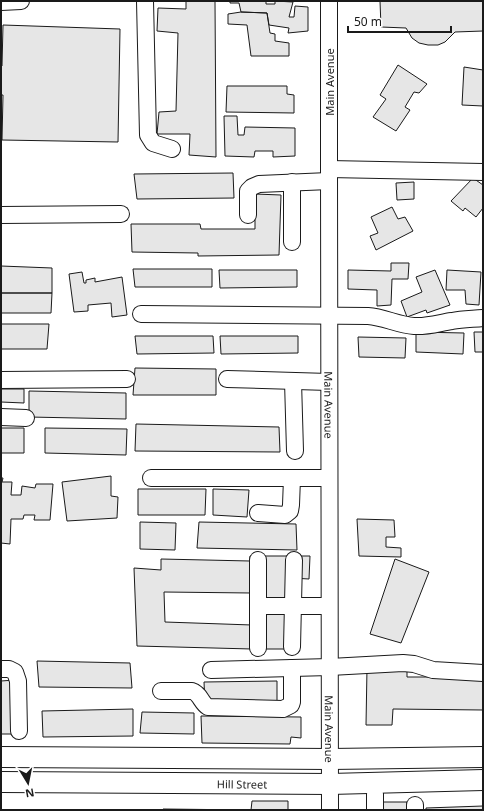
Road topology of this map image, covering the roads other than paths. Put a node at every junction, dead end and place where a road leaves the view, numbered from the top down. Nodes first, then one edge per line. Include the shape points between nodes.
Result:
1 (21, 1) edge
2 (145, 1) edge
3 (330, 1) edge
4 (1, 2) edge
5 (172, 150) dead end
6 (483, 172) edge
7 (329, 175) junction
8 (292, 182) junction
9 (121, 214) dead end
10 (1, 215) edge
11 (248, 215) dead end
12 (292, 242) dead end
13 (140, 314) dead end
14 (329, 316) junction
15 (483, 318) edge
16 (127, 379) dead end
17 (226, 379) dead end
18 (1, 380) edge
19 (293, 381) junction
20 (329, 382) junction
21 (1, 418) edge
22 (26, 418) dead end
23 (295, 451) dead end
24 (151, 478) dead end
25 (292, 478) junction
26 (329, 478) junction
27 (258, 513) dead end
28 (258, 560) dead end
29 (294, 560) dead end
30 (258, 606) junction
31 (293, 606) junction
32 (329, 606) junction
33 (292, 647) dead end
34 (258, 648) dead end
35 (330, 667) junction
36 (292, 668) junction
37 (1, 669) edge
38 (211, 670) dead end
39 (483, 673) edge
40 (161, 691) dead end
41 (19, 731) dead end
42 (483, 757) edge
43 (1, 758) edge
44 (330, 759) junction
45 (483, 780) edge
46 (1, 782) edge
47 (330, 784) junction
48 (375, 794) dead end
49 (330, 810) edge
50 (375, 810) edge

1 - 4 street
2 - 5 street via 148,135 152,143
3 - 7 street, Main Avenue
6 - 7 street
7 - 8 street
7 - 14 street, Main Avenue
8 - 11 street via 259,184 252,187 248,191
8 - 12 street
9 - 10 street
13 - 14 street
14 - 15 street via 376,316 415,326
14 - 20 street, Main Avenue
16 - 18 street
17 - 19 street
19 - 20 street
19 - 23 street
20 - 26 street, Main Avenue
21 - 22 street
24 - 25 street
25 - 26 street
25 - 27 street via 290,511 285,515
26 - 32 street, Main Avenue
28 - 30 street
29 - 31 street
30 - 31 street
30 - 34 street
31 - 32 street
31 - 33 street
32 - 35 street, Main Avenue
35 - 36 street
35 - 39 street via 403,663 433,670
35 - 44 street, Main Avenue
36 - 38 street
36 - 40 street via 292,702 288,708 283,709 208,707 196,692
37 - 41 street via 15,672 18,681
42 - 44 main road
43 - 44 main road
44 - 47 street, Main Avenue
45 - 47 main road, Hill Street
46 - 47 main road, Hill Street
47 - 49 street, Main Avenue
48 - 50 street

